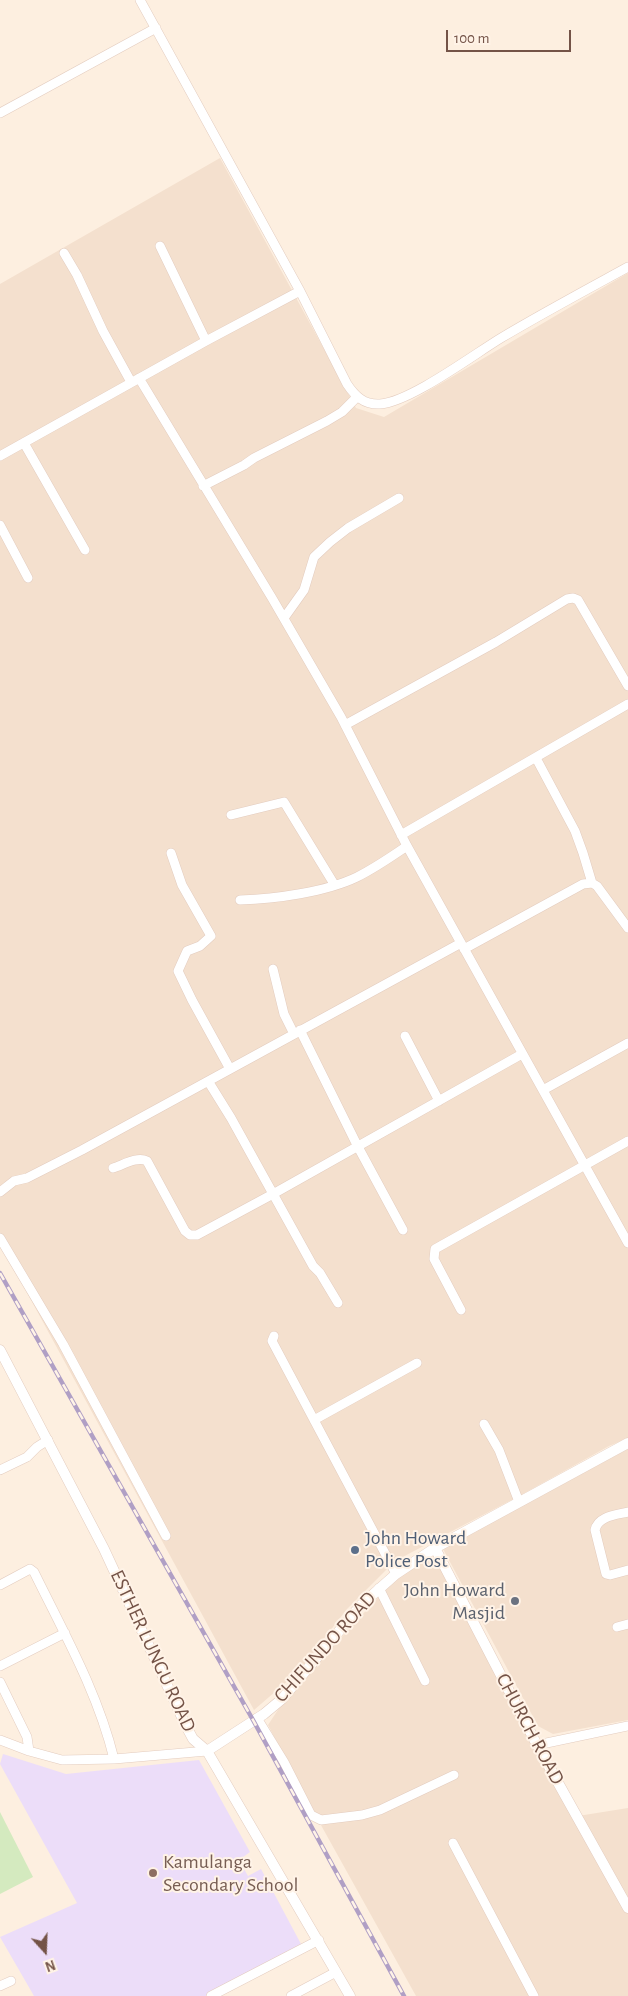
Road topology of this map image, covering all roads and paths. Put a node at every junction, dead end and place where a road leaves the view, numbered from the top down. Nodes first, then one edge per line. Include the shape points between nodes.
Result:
1 (140, 0) edge
2 (156, 28) junction
3 (0, 113) edge
4 (160, 246) dead end
5 (64, 253) dead end
6 (628, 267) edge
7 (300, 291) junction
8 (206, 341) junction
9 (135, 380) junction
10 (356, 398) junction
11 (24, 444) junction
12 (0, 456) edge
13 (203, 486) junction
14 (399, 498) dead end
15 (0, 525) edge
16 (85, 550) dead end
17 (28, 578) dead end
18 (284, 618) junction
19 (628, 686) edge
20 (628, 704) edge
21 (344, 725) junction
22 (536, 758) junction
23 (231, 815) dead end
24 (401, 835) junction
25 (407, 846) junction
26 (171, 853) dead end
27 (592, 883) junction
28 (334, 884) junction
29 (240, 900) dead end
30 (628, 928) edge
31 (462, 946) junction
32 (273, 969) dead end
33 (297, 1032) junction
34 (406, 1036) dead end
35 (628, 1043) edge
36 (522, 1054) junction
37 (230, 1069) junction
38 (208, 1081) junction
39 (543, 1090) junction
40 (440, 1100) junction
41 (628, 1141) edge
42 (357, 1145) junction
43 (585, 1166) junction
44 (113, 1168) dead end
45 (0, 1192) edge
46 (273, 1194) junction
47 (403, 1230) dead end
48 (0, 1238) edge
49 (628, 1243) edge
50 (338, 1303) dead end
51 (461, 1310) dead end
52 (274, 1336) dead end
53 (0, 1350) edge
54 (417, 1363) dead end
55 (314, 1420) junction
56 (484, 1424) dead end
57 (48, 1440) junction
58 (628, 1443) edge
59 (0, 1470) edge
60 (519, 1502) junction
61 (628, 1512) edge
62 (166, 1536) dead end
63 (435, 1548) junction
64 (628, 1570) edge
65 (396, 1574) junction
66 (0, 1585) edge
67 (379, 1588) junction
68 (628, 1624) edge
69 (617, 1627) dead end
70 (65, 1633) junction
71 (0, 1666) edge
72 (425, 1681) dead end
73 (0, 1682) edge
74 (257, 1718) junction
75 (628, 1726) edge
76 (0, 1740) edge
77 (537, 1745) junction
78 (29, 1751) junction
79 (207, 1751) junction
80 (114, 1759) junction
81 (454, 1775) dead end
82 (453, 1843) dead end
83 (628, 1908) edge
84 (319, 1940) junction
85 (336, 1972) junction
86 (11, 1981) dead end
87 (0, 1986) edge
88 (211, 1996) edge
89 (291, 1996) edge
90 (350, 1996) edge
91 (534, 1996) edge

1 - 2 street
2 - 3 street
2 - 7 street
4 - 8 street
5 - 9 street via 103,332
6 - 10 street via 500,338 410,394 380,404
7 - 8 street
7 - 10 street
8 - 9 street
9 - 11 street
9 - 13 street
10 - 13 street via 327,421
11 - 12 street
11 - 16 street
13 - 18 street
14 - 18 street via 348,528 314,557 304,590
15 - 17 street
18 - 21 street
19 - 21 street via 578,600 573,598
20 - 22 street
21 - 24 street
22 - 24 street
22 - 27 street via 575,831
23 - 28 street via 284,802
24 - 25 street
25 - 28 street via 357,877
25 - 31 street
26 - 37 street via 182,885 211,936 200,946 187,951 178,971
27 - 30 street
27 - 31 street via 584,884
28 - 29 street via 286,897
31 - 33 street
31 - 36 street
32 - 33 street via 281,1006
33 - 37 street
33 - 42 street
34 - 40 street
35 - 39 street
36 - 39 street
36 - 40 street
37 - 38 street
38 - 45 street via 27,1178 14,1181
38 - 46 street
39 - 43 street
40 - 42 street
41 - 43 street
42 - 46 street
42 - 47 street
43 - 49 street
43 - 51 street via 436,1250 434,1259
44 - 46 street via 137,1160 147,1161 190,1235
46 - 50 street via 313,1266
48 - 62 street via 63,1344
52 - 55 street via 272,1341
53 - 57 street, ESTHER LUNGU ROAD
54 - 55 street
55 - 65 street
56 - 60 street via 499,1450
57 - 59 street via 27,1457
57 - 79 street, ESTHER LUNGU ROAD via 104,1549 186,1726 193,1739
58 - 60 street, CHIFUNDO ROAD
60 - 63 street, CHIFUNDO ROAD
61 - 64 street via 604,1518 596,1524 595,1530 606,1574 610,1576
63 - 65 street, CHIFUNDO ROAD
63 - 77 street, CHURCH ROAD
65 - 67 street, CHIFUNDO ROAD
66 - 70 street via 31,1569
67 - 72 street
67 - 74 street, CHIFUNDO ROAD via 282,1699
68 - 69 street
70 - 71 street
70 - 80 street via 102,1715
73 - 78 street via 27,1737
74 - 79 street, CHIFUNDO ROAD
74 - 81 street via 311,1815 321,1820 380,1810
75 - 77 street
76 - 78 street
77 - 83 street, CHURCH ROAD
78 - 80 street via 62,1760
79 - 80 street
79 - 84 street, ESTHER LUNGU ROAD
82 - 91 street
84 - 85 street, ESTHER LUNGU ROAD
84 - 88 street
85 - 89 street
85 - 90 street, ESTHER LUNGU ROAD
86 - 87 street

